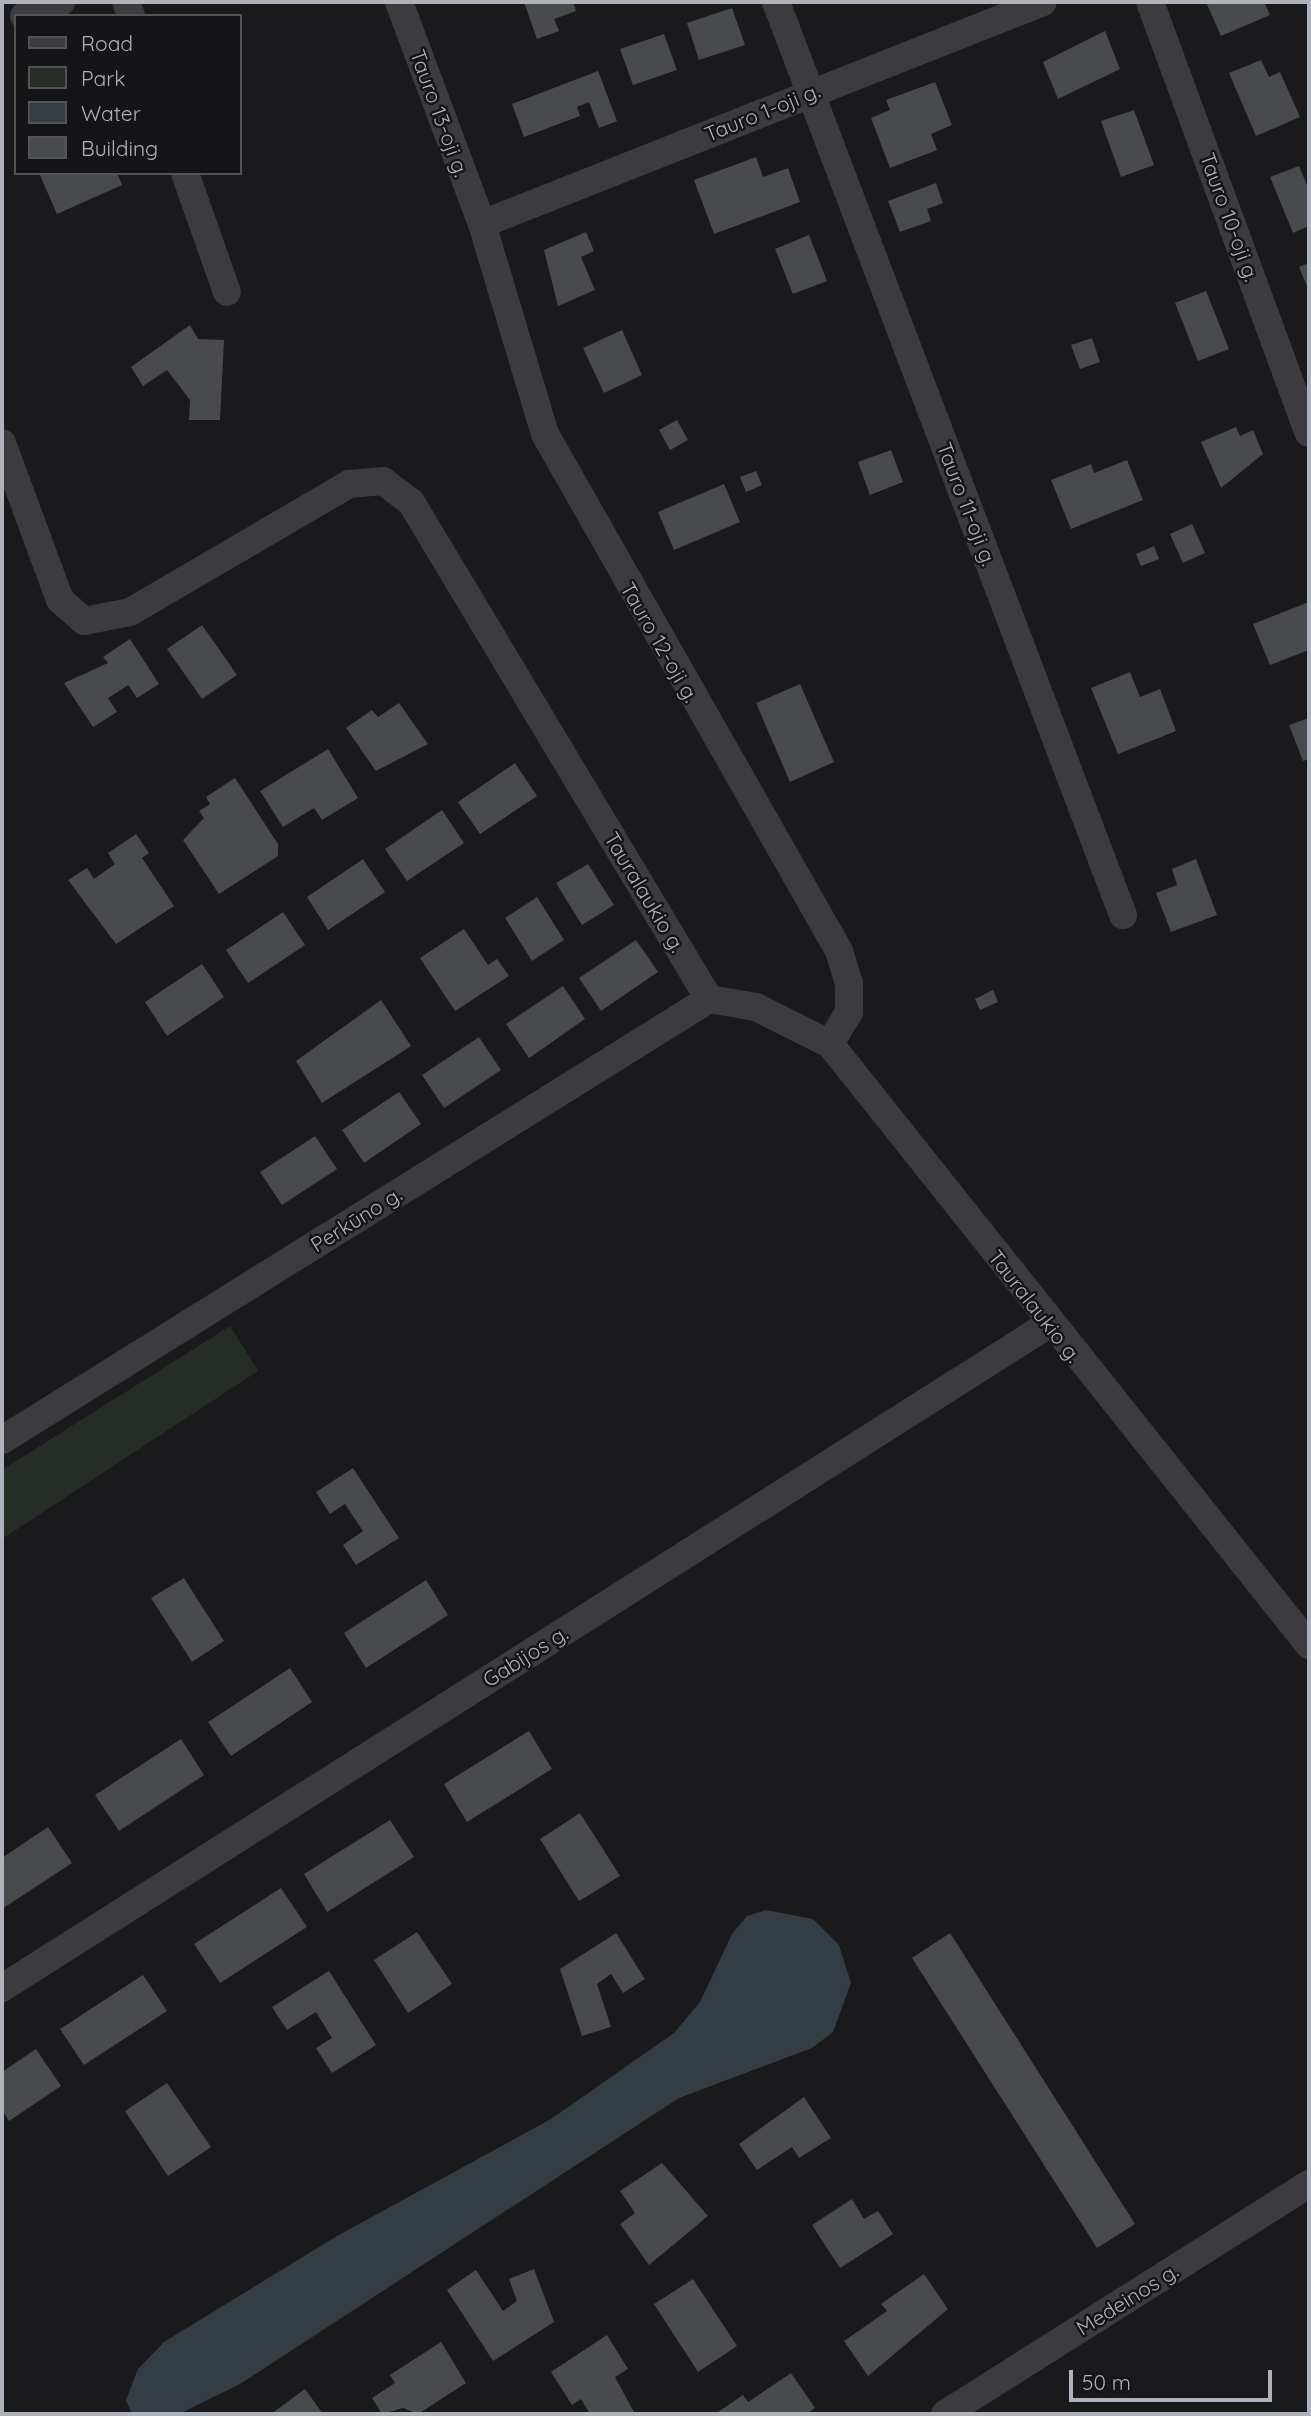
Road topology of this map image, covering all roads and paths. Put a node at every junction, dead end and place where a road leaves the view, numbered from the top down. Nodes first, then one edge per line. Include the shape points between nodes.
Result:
1 (61, 2) edge
2 (399, 2) edge
3 (776, 2) edge
4 (1043, 2) edge
5 (1150, 2) edge
6 (29, 14) edge
7 (811, 93) junction
8 (186, 175) edge
9 (482, 224) junction
10 (227, 292) dead end
11 (1309, 433) edge
12 (2, 443) edge
13 (9, 482) edge
14 (1123, 915) dead end
15 (709, 999) junction
16 (830, 1044) junction
17 (1049, 1324) junction
18 (2, 1440) edge
19 (1309, 1645) edge
20 (2, 1988) edge
21 (1309, 2184) edge
22 (946, 2414) edge

1 - 6 street
2 - 9 street, Tauro 13-oji g.
3 - 7 street, Tauro 11-oji g.
4 - 7 street, Tauro 1-oji g.
5 - 11 street, Tauro 10-oji g.
7 - 9 street, Tauro 1-oji g.
7 - 14 street, Tauro 11-oji g.
8 - 10 street
9 - 16 street, Tauro 12-oji g. via 545,434 839,951 849,983 849,1012
12 - 13 street, Tauralaukio g.
13 - 15 street, Tauralaukio g. via 60,600 85,621 130,612 349,484 383,481 411,502
15 - 16 street, Tauralaukio g. via 756,1007
15 - 18 street, Perkūno g.
16 - 17 street, Tauralaukio g.
17 - 19 street, Tauralaukio g.
17 - 20 street, Gabijos g.
21 - 22 street, Medeinos g.

